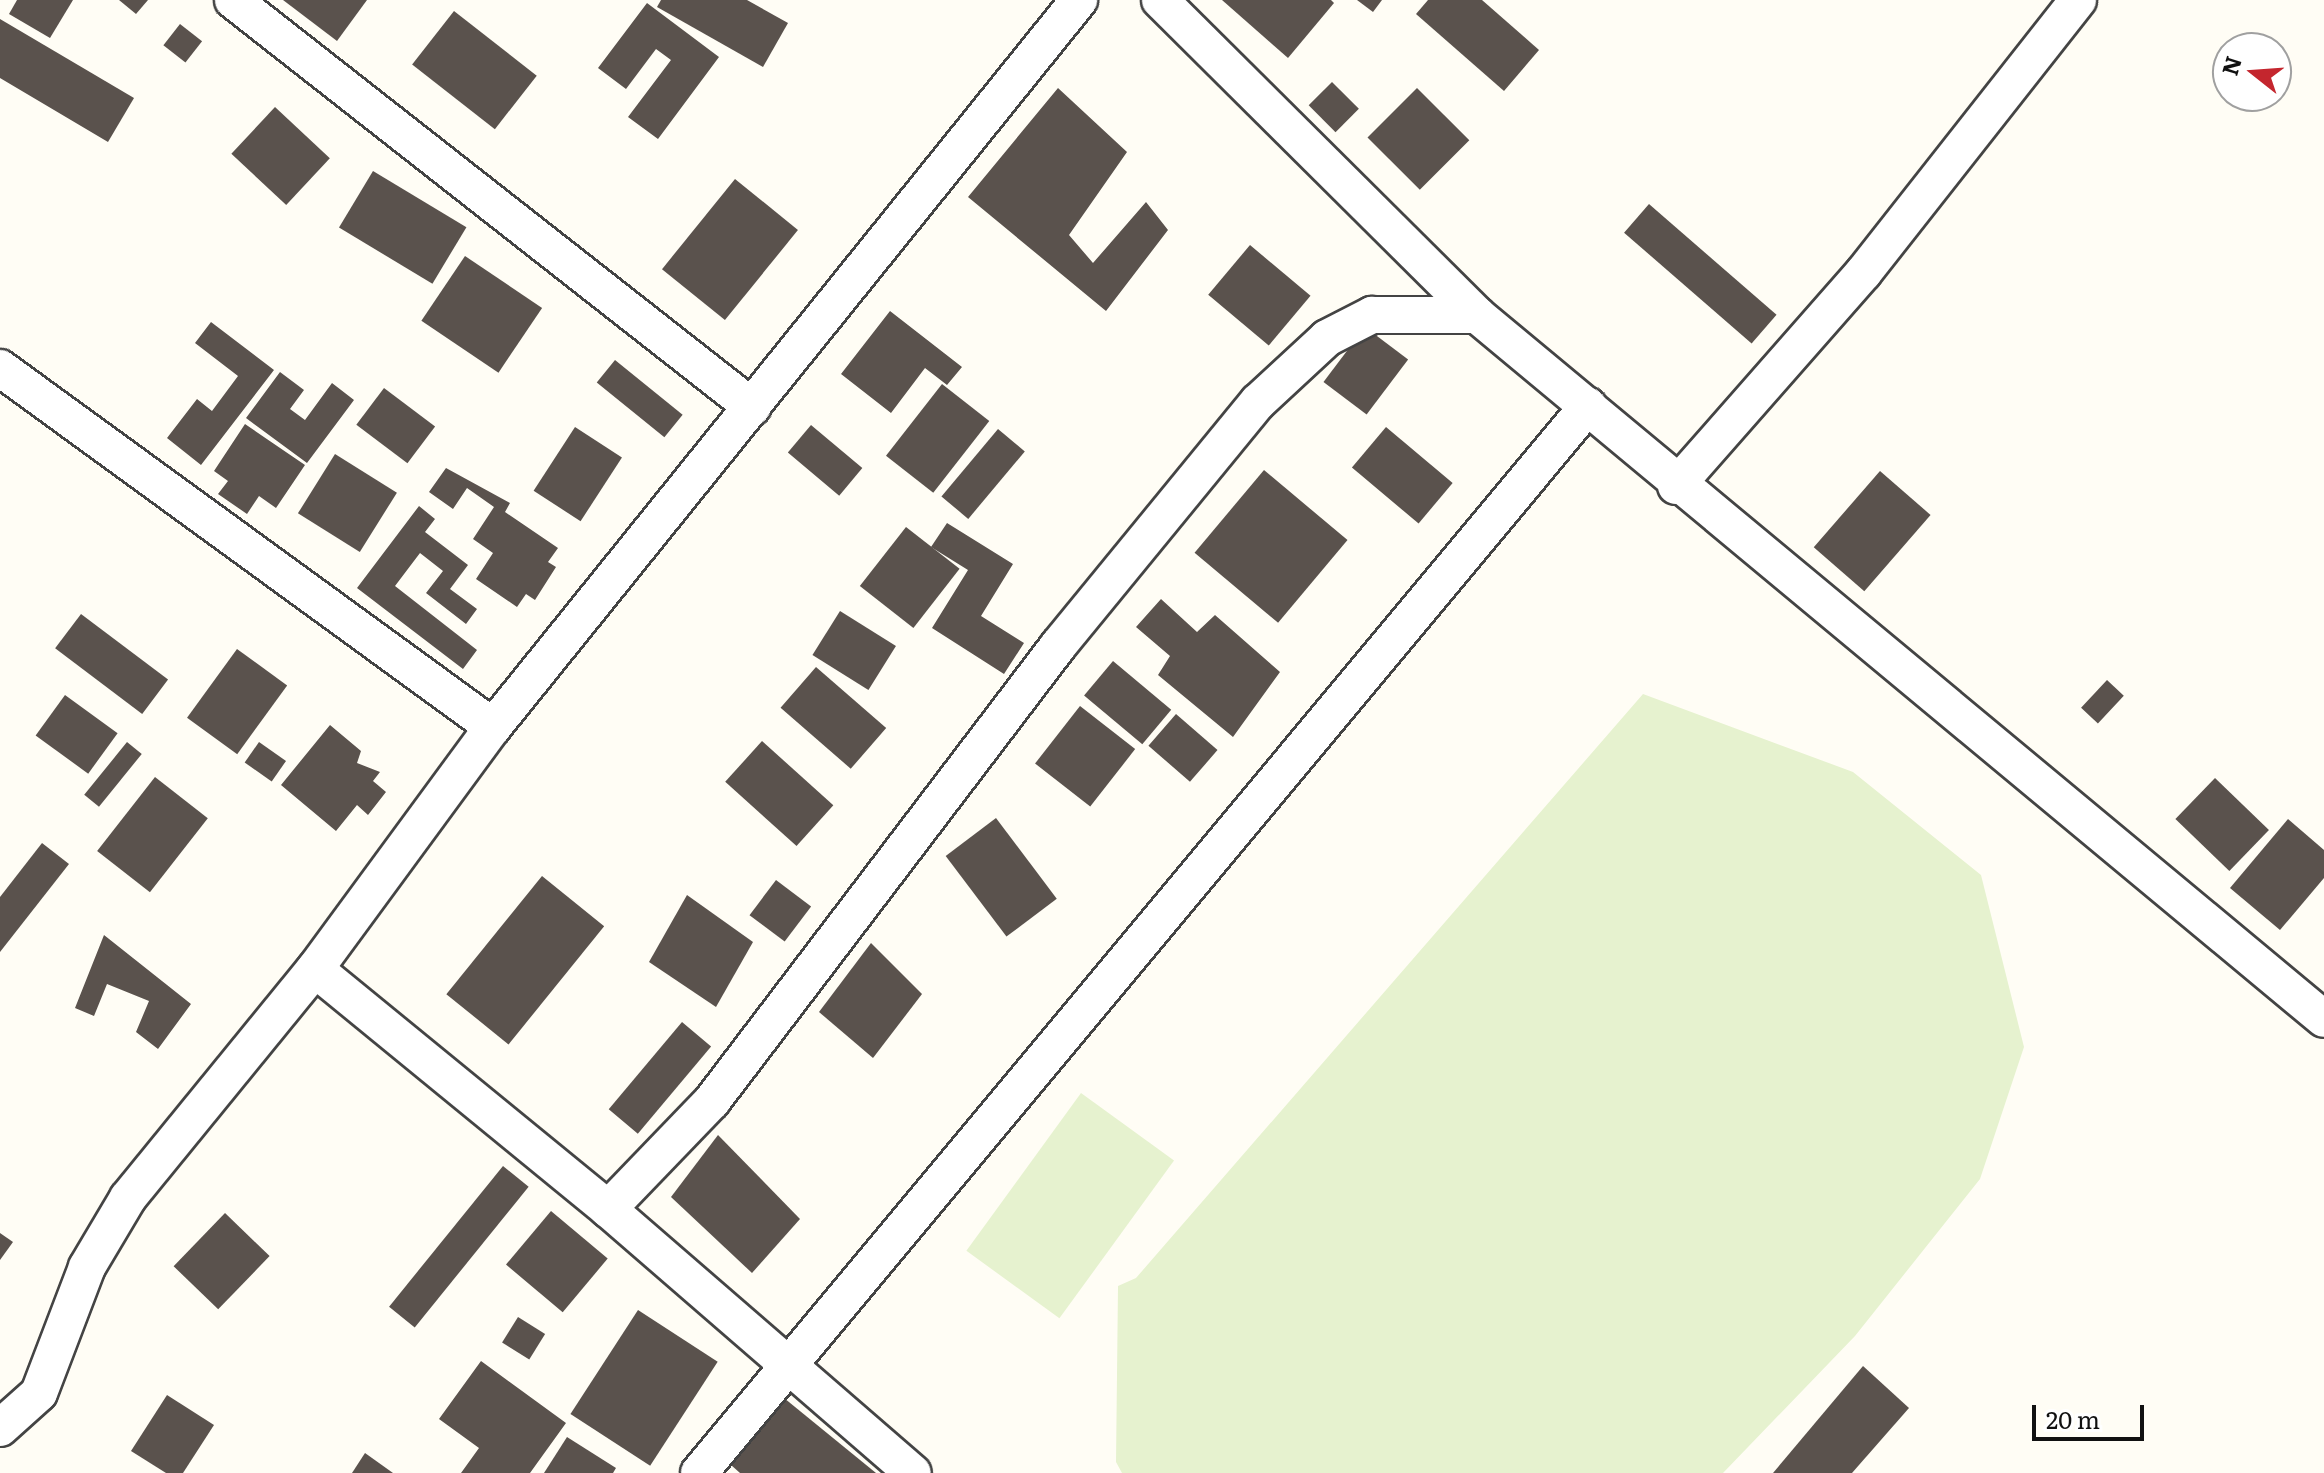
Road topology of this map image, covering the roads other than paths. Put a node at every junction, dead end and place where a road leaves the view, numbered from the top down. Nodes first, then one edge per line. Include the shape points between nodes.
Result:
1 (233, 0) edge
2 (1079, 0) edge
3 (1160, 0) edge
4 (2078, 0) edge
5 (1477, 315) junction
6 (0, 368) edge
7 (1588, 406) junction
8 (752, 407) junction
9 (1676, 486) junction
10 (493, 727) junction
11 (315, 969) junction
12 (2324, 1019) edge
13 (608, 1209) junction
14 (783, 1365) junction
15 (0, 1428) edge
16 (699, 1473) edge
17 (913, 1473) edge

1 - 8 street
2 - 8 street
3 - 5 street
4 - 9 street via 1864,272
5 - 7 street
5 - 13 street via 1372,315 1327,338 1258,402 1058,646 712,1101
6 - 10 street
7 - 9 street
7 - 14 street
8 - 10 street
9 - 12 street
10 - 11 street
11 - 13 street
11 - 15 street via 128,1198 87,1267 39,1393
13 - 14 street
14 - 16 street
14 - 17 street

